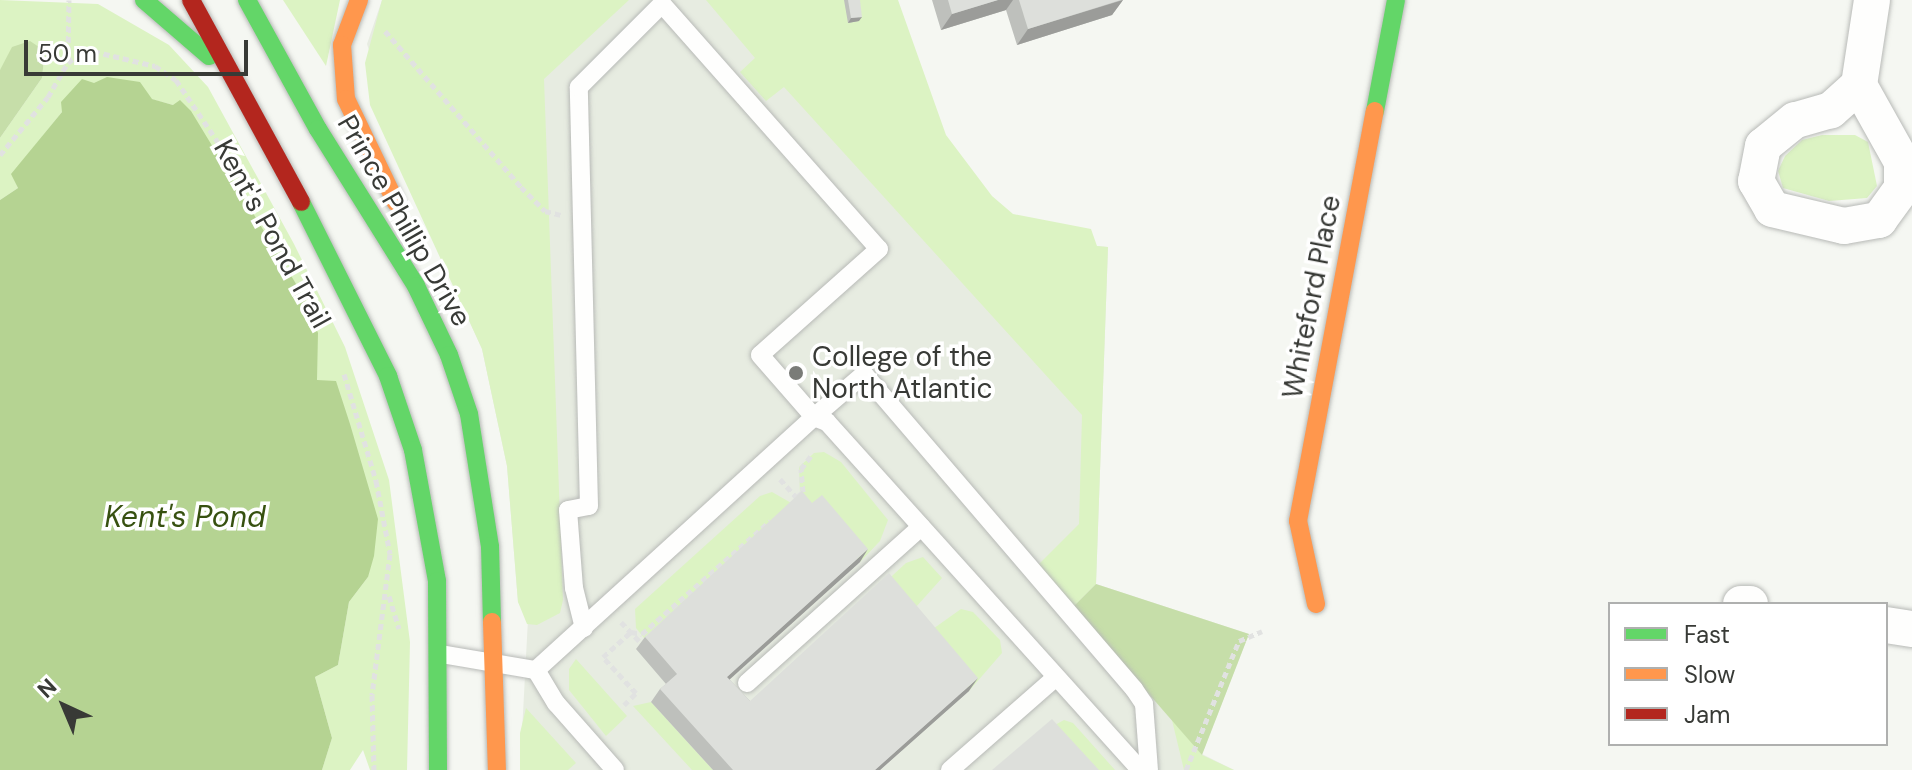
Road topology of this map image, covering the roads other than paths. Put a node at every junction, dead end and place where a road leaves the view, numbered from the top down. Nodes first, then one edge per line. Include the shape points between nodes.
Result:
1 (144, 0) edge
2 (191, 0) edge
3 (247, 0) edge
4 (359, 0) edge
5 (1396, 0) edge
6 (1872, 0) edge
7 (232, 76) junction
8 (1859, 85) dead end
9 (408, 225) dead end
10 (436, 278) dead end
11 (432, 319) junction
12 (814, 417) junction
13 (921, 527) junction
14 (1316, 604) dead end
15 (1888, 625) edge
16 (584, 628) junction
17 (1912, 629) edge
18 (441, 654) junction
19 (494, 662) junction
20 (536, 670) junction
21 (1054, 679) junction
22 (747, 683) edge
23 (438, 770) edge
24 (497, 770) edge
25 (615, 770) edge
26 (950, 770) edge
27 (1140, 770) edge
28 (1149, 770) edge

1 - 7 main road
2 - 7 main road
3 - 11 main road, Prince Phillip Drive
4 - 9 main road via 342,45 346,99
5 - 14 main road, Whiteford Place via 1298,521
6 - 8 street
7 - 18 main road via 332,259 388,376 429,519
10 - 11 main road
11 - 19 main road, Prince Phillip Drive via 469,414 477,455 490,546
12 - 13 lane via 827,422
12 - 16 lane
12 - 16 lane via 760,355 879,249 662,4 579,87 589,506 568,510 574,588
12 - 28 lane via 864,374 1134,689 1144,704
13 - 21 lane
13 - 22 lane
15 - 17 street
16 - 20 lane
18 - 19 lane
18 - 23 main road
19 - 20 lane
19 - 24 main road, Prince Phillip Drive
20 - 25 lane via 556,703
21 - 26 lane
21 - 27 lane

